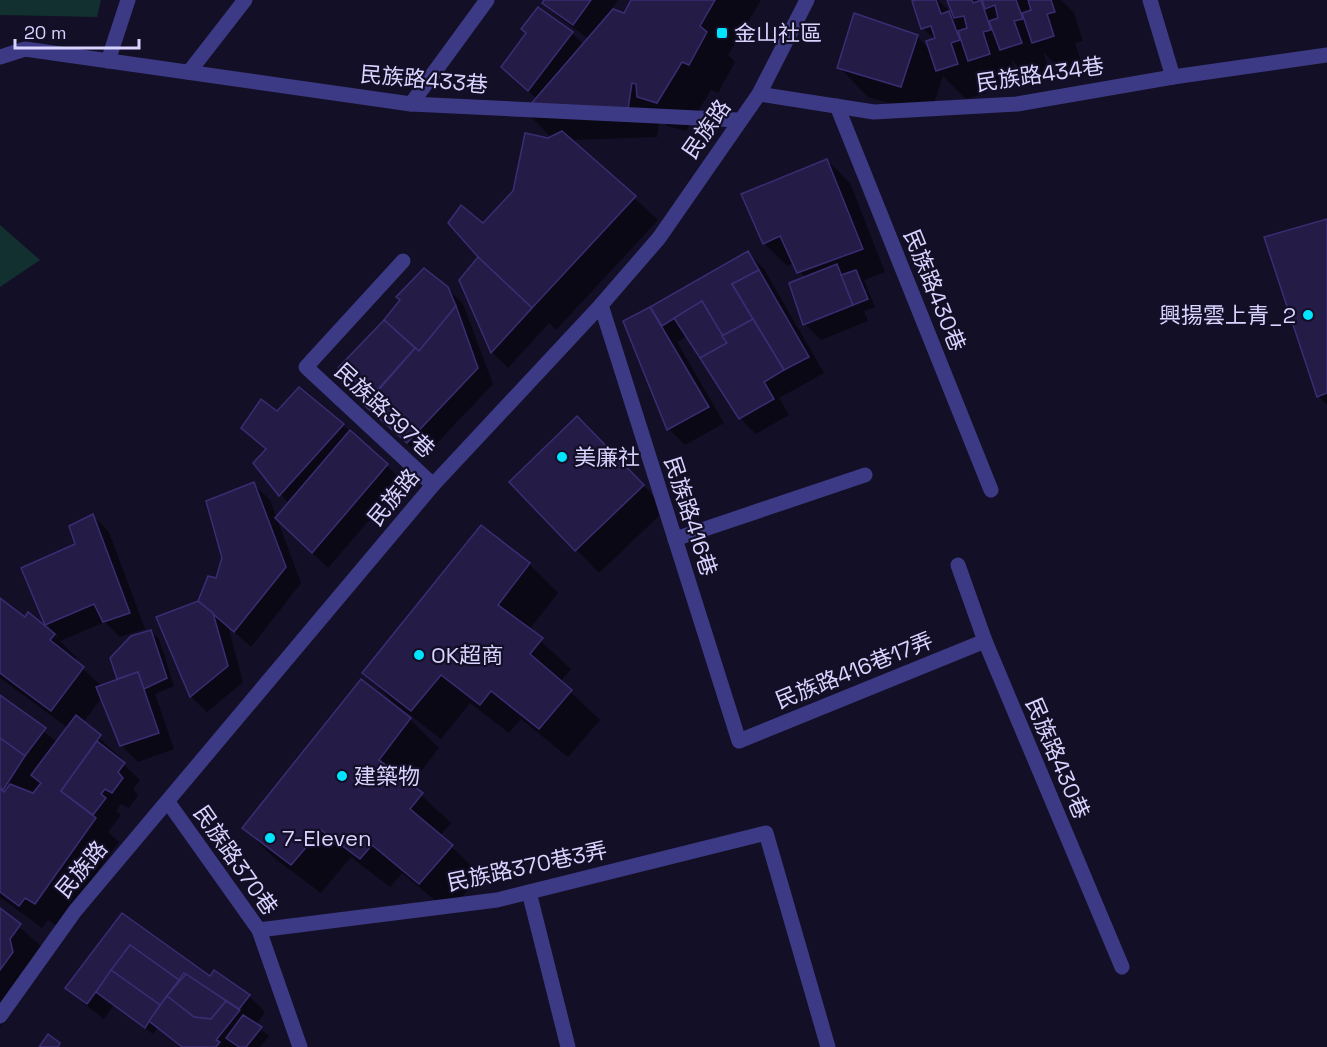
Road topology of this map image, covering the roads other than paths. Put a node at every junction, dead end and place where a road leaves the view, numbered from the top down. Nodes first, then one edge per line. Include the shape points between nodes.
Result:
1 (128, 0) edge
2 (245, 0) edge
3 (487, 0) edge
4 (807, 0) edge
5 (1150, 0) edge
6 (1327, 55) edge
7 (0, 57) edge
8 (108, 61) junction
9 (189, 72) junction
10 (1173, 77) junction
11 (759, 94) junction
12 (411, 104) junction
13 (837, 106) junction
14 (738, 120) junction
15 (404, 261) dead end
16 (601, 305) junction
17 (865, 475) dead end
18 (433, 485) junction
19 (991, 490) dead end
20 (675, 539) junction
21 (958, 565) dead end
22 (985, 641) junction
23 (739, 741) joint
24 (168, 801) junction
25 (529, 892) junction
26 (259, 930) junction
27 (1122, 967) dead end
28 (0, 1016) edge
29 (300, 1047) edge
30 (568, 1047) edge
31 (828, 1047) edge

1 - 8 street
2 - 9 street
3 - 12 street
4 - 11 street, 民族路
5 - 10 street
6 - 10 street, 民族路434巷
7 - 8 street, 民族路433巷 via 25,49
8 - 9 street, 民族路433巷
9 - 12 street, 民族路433巷
10 - 13 street, 民族路434巷 via 1017,104 874,112
11 - 13 street, 民族路434巷
11 - 14 street, 民族路
12 - 14 street, 民族路433巷
13 - 19 street, 民族路430巷
14 - 16 street, 民族路 via 659,238
15 - 18 street, 民族路397巷 via 306,367
16 - 18 street, 民族路
16 - 20 street, 民族路416巷
17 - 20 street
18 - 24 street, 民族路
20 - 23 street, 民族路416巷
21 - 22 street, 民族路430巷
22 - 23 street, 民族路416巷17弄
22 - 27 street, 民族路430巷
24 - 26 street, 民族路370巷
24 - 28 street, 民族路 via 75,911
25 - 26 street, 民族路370巷3弄 via 497,900
25 - 30 street
25 - 31 street, 民族路370巷3弄 via 766,833
26 - 29 street, 民族路370巷

